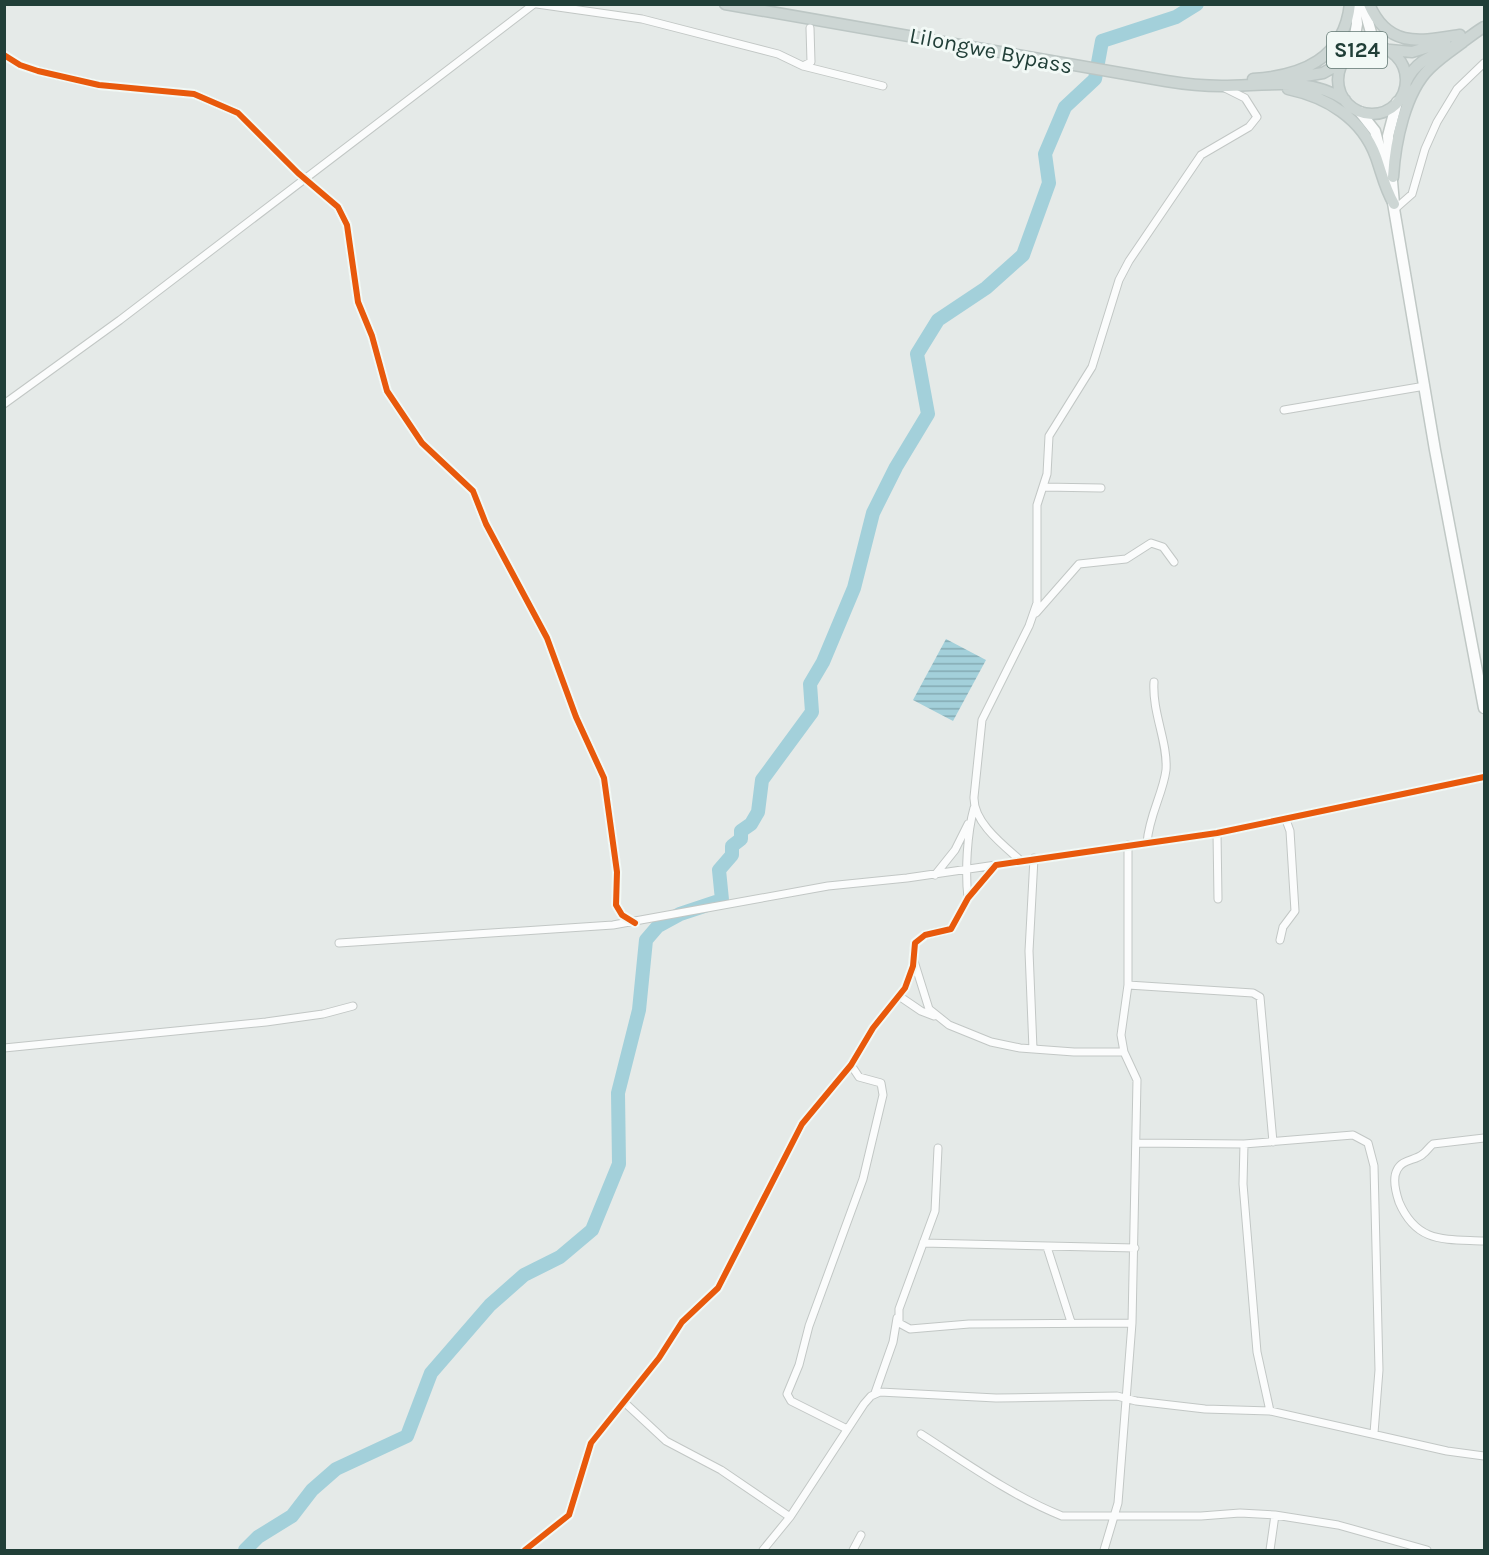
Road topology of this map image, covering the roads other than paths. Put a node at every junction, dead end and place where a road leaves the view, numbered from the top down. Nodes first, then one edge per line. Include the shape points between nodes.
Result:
1 (536, 4) edge
2 (724, 4) edge
3 (1350, 4) edge
4 (1355, 4) edge
5 (1362, 4) edge
6 (1369, 4) edge
7 (810, 28) dead end
8 (1482, 28) edge
9 (1462, 38) junction
10 (1384, 49) junction
11 (1352, 52) junction
12 (4, 55) edge
13 (1344, 62) junction
14 (1485, 63) edge
15 (803, 66) junction
16 (1263, 85) junction
17 (883, 86) dead end
18 (1221, 86) junction
19 (1404, 87) junction
20 (1345, 100) junction
21 (1397, 102) junction
22 (1360, 112) junction
23 (1393, 177) junction
24 (306, 178) junction
25 (1395, 206) junction
26 (1425, 386) junction
27 (4, 404) edge
28 (1284, 410) dead end
29 (1043, 487) junction
30 (1101, 488) dead end
31 (1174, 562) dead end
32 (1034, 614) junction
33 (1154, 682) dead end
34 (1485, 708) edge
35 (1485, 777) edge
36 (974, 808) junction
37 (1286, 820) junction
38 (969, 822) junction
39 (1217, 833) junction
40 (1147, 843) junction
41 (1128, 845) junction
42 (1034, 858) junction
43 (1020, 860) junction
44 (996, 865) junction
45 (966, 870) junction
46 (935, 875) junction
47 (968, 898) junction
48 (1218, 899) dead end
49 (635, 923) junction
50 (1280, 940) dead end
51 (339, 943) dead end
52 (914, 956) junction
53 (1128, 985) junction
54 (899, 996) junction
55 (353, 1006) dead end
56 (936, 1017) junction
57 (4, 1048) edge
58 (1033, 1049) junction
59 (1124, 1052) junction
60 (851, 1065) junction
61 (1485, 1138) edge
62 (1273, 1142) junction
63 (1136, 1143) junction
64 (1244, 1144) junction
65 (938, 1148) dead end
66 (1485, 1241) edge
67 (923, 1243) junction
68 (1047, 1247) junction
69 (1135, 1248) junction
70 (897, 1318) junction
71 (1071, 1322) junction
72 (1132, 1323) junction
73 (875, 1393) junction
74 (1127, 1398) junction
75 (624, 1402) junction
76 (1270, 1411) junction
77 (847, 1429) junction
78 (1374, 1433) junction
79 (921, 1434) dead end
80 (1485, 1456) edge
81 (1115, 1515) junction
82 (1275, 1515) junction
83 (790, 1517) junction
84 (861, 1535) dead end
85 (525, 1551) edge
86 (763, 1551) edge
87 (853, 1551) edge
88 (1104, 1551) edge
89 (1270, 1551) edge
90 (1427, 1551) edge

1 - 15 street via 642,19 778,54
1 - 24 street
2 - 18 main road, Lilongwe Bypass via 1116,74
3 - 18 main road via 1340,39 1314,64 1291,73 1242,79
4 - 11 main road, S124 via 1357,24
5 - 10 main road, S124 via 1372,36
6 - 9 main road via 1381,26 1396,36 1428,40
7 - 15 street via 813,54 811,62
8 - 9 main road
9 - 10 main road via 1413,52
9 - 19 main road via 1421,61
9 - 23 main road via 1421,80 1401,123
10 - 11 main road, S124 via 1363,47
10 - 19 main road, S124 via 1402,65
11 - 13 main road, S124
12 - 24 street via 39,71 99,85 194,94 238,113
13 - 16 main road, Lilongwe Bypass via 1313,75
13 - 20 main road, S124 via 1338,81
14 - 25 street via 1456,89 1425,149 1412,194
15 - 17 street
16 - 18 main road, Lilongwe Bypass
16 - 20 main road, Lilongwe Bypass via 1315,86
16 - 25 main road via 1317,97 1350,119 1370,143
18 - 29 street via 1245,98 1257,117 1249,127 1202,155 1123,270 1092,367 1049,436
19 - 21 main road, S124
20 - 22 main road, S124
21 - 22 main road via 1380,113
21 - 23 main road, S124 via 1388,136
22 - 25 main road, S124 via 1375,130
23 - 25 main road, S124
24 - 27 street
24 - 49 street via 338,207 347,225 358,302 387,391 434,456 473,491 486,524 547,638 604,778 617,872 616,905 622,915
25 - 26 main road, S124
26 - 28 street
26 - 34 main road, S124
29 - 30 street
29 - 32 street via 1037,505 1038,588
31 - 32 street via 1163,547 1151,543 1126,559 1079,564
32 - 36 street via 982,720
33 - 40 street via 1153,697 1166,768 1152,811
35 - 37 street
36 - 38 street
36 - 43 street via 991,833
37 - 39 street
37 - 50 street via 1295,911 1283,927
38 - 45 street
38 - 46 street via 955,850
39 - 40 street
39 - 48 street
40 - 41 street
41 - 42 street
41 - 53 street
42 - 43 street
42 - 58 street via 1029,951
43 - 44 street
44 - 45 street
44 - 47 street
45 - 46 street
45 - 47 street
46 - 49 street via 828,886
47 - 52 street via 951,929 919,938
49 - 51 street
52 - 54 street via 910,977
52 - 56 street via 926,1002
53 - 59 street via 1121,1035
53 - 62 street via 1253,993 1260,997
54 - 56 street
54 - 60 street via 873,1028
55 - 57 street via 266,1022
56 - 58 street via 991,1042
58 - 59 street
59 - 63 street via 1137,1080
60 - 75 street via 802,1124 718,1288 682,1322
60 - 77 street via 859,1077 881,1083 883,1095 863,1179 787,1394 791,1401
61 - 66 street via 1432,1144 1421,1156 1403,1162 1395,1176 1395,1187 1402,1209 1418,1230 1437,1239
62 - 64 street
62 - 78 street via 1353,1135 1368,1143 1374,1166 1379,1370
63 - 64 street
63 - 69 street
64 - 76 street via 1243,1184 1257,1352
65 - 67 street via 935,1211
67 - 68 street
67 - 70 street
68 - 69 street
68 - 71 street
69 - 72 street
70 - 71 street via 910,1329
70 - 73 street
71 - 72 street
72 - 74 street
73 - 74 street
73 - 77 street
74 - 76 street via 1205,1409
74 - 81 street
75 - 83 street via 666,1441 720,1470
75 - 85 street via 588,1448 569,1515
76 - 78 street
77 - 83 street
78 - 80 street
79 - 81 street via 982,1474 1062,1516
81 - 82 street
81 - 88 street
82 - 89 street
82 - 90 street via 1338,1525
83 - 86 street
84 - 87 street

